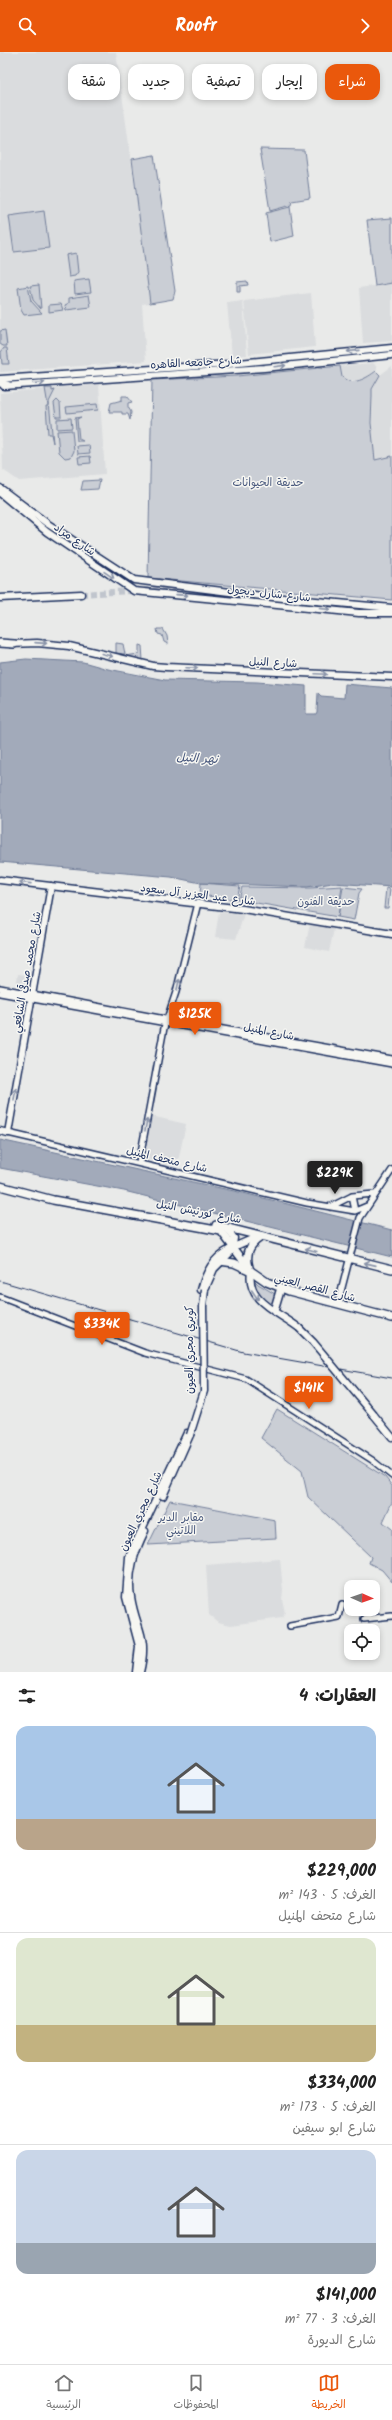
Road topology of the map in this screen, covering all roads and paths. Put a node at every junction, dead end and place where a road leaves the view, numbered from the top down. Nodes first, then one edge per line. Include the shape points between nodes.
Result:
1 (392, 348) edge
2 (384, 349) junction
3 (392, 355) edge
4 (384, 356) junction
5 (263, 364) junction
6 (0, 378) edge
7 (2, 385) edge
8 (0, 488) edge
9 (0, 493) edge
10 (129, 578) junction
11 (144, 582) joint
12 (156, 584) junction
13 (124, 585) junction
14 (143, 593) joint
15 (155, 593) junction
16 (81, 594) tunnel mouth
17 (0, 598) edge
18 (392, 608) edge
19 (392, 613) edge
20 (0, 643) edge
21 (14, 644) junction
22 (0, 646) edge
23 (392, 677) edge
24 (0, 880) edge
25 (51, 886) junction
26 (198, 903) junction
27 (392, 934) edge
28 (0, 988) edge
29 (0, 993) edge
30 (32, 996) junction
31 (167, 1021) junction
32 (392, 1059) edge
33 (392, 1064) edge
34 (0, 1130) edge
35 (8, 1133) junction
36 (139, 1163) junction
37 (392, 1170) edge
38 (0, 1182) edge
39 (0, 1186) edge
40 (374, 1194) junction
41 (352, 1196) junction
42 (367, 1206) junction
43 (330, 1207) junction
44 (355, 1211) junction
45 (225, 1227) junction
46 (260, 1236) junction
47 (234, 1246) junction
48 (349, 1259) junction
49 (220, 1261) junction
50 (392, 1269) edge
51 (252, 1272) junction
52 (203, 1290) junction
53 (280, 1291) junction
54 (0, 1297) edge
55 (338, 1303) junction
56 (274, 1311) junction
57 (376, 1313) junction
58 (392, 1318) edge
59 (189, 1434) junction
60 (392, 1437) edge
61 (392, 1476) edge
62 (342, 1605) dead end
63 (392, 1616) edge
64 (364, 1619) dead end
65 (290, 1626) dead end
66 (136, 1672) edge
67 (140, 1672) edge

1 - 2 main road, شارع جامعه القاهره
2 - 4 main road
2 -> 5 main road, شارع جامعه القاهره
3 - 4 main road, شارع جامعه القاهره
5 -> 4 main road, شارع جامعه القاهره
5 - 6 main road, شارع جامعه القاهره
7 -> 5 main road, شارع جامعه القاهره
8 - 10 main road, شارع مراد via 48,524
9 -> 13 main road, شارع مراد via 47,532
10 - 11 main road, شارع مراد
10 - 13 main road
11 - 12 main road, شارع شارل ديجول
12 - 15 main road
12 - 18 main road, شارع شارل ديجول
13 - 14 main road, شارع مراد
14 - 15 main road, شارع شارل ديجول
15 -> 19 main road, شارع شارل ديجول via 359,613
16 - 17 main road via 36,594
20 - 21 highway
21 - 22 main road, شارع النيل
21 -> 23 main road, شارع النيل via 69,646 153,666
25 -> 24 main road, شارع عبد العزيز آل سعود
25 - 26 main road, شارع عبد العزيز آل سعود
25 - 30 main road, شارع محمد صدقي الشافعي
26 - 27 main road, شارع عبد العزيز آل سعود via 267,912
31 -> 26 street
28 - 30 street, شارع المنيل
29 - 30 street, شارع المنيل
30 - 31 street, شارع المنيل
35 -> 30 main road, شارع محمد صدقي الشافعي
31 - 32 street, شارع المنيل
31 - 33 street, شارع المنيل
36 -> 31 street via 154,1074
34 - 35 main road, شارع متحف المنيل
35 - 36 street, شارع متحف المنيل
36 - 43 street, شارع متحف المنيل
37 - 40 street
38 - 45 highway, شارع كورنيش النيل via 34,1192
39 - 47 highway, شارع كورنيش النيل via 53,1200 219,1230
40 - 41 street
40 - 42 street
41 - 43 street
41 - 44 street
42 - 44 street
42 - 48 street via 360,1218
43 - 44 street, شارع متحف المنيل
45 - 46 highway, شارع كورنيش النيل
45 - 47 main road via 234,1238
46 - 47 main road
48 -> 46 highway, شارع كورنيش النيل
46 - 51 highway via 248,1251 247,1261
47 - 49 main road via 231,1253
47 - 51 highway, شارع القصر العيني
47 - 52 main road via 211,1264
50 -> 48 highway, شارع كورنيش النيل
48 - 55 street
49 - 51 highway via 234,1262
49 - 52 main road
51 - 53 highway, شارع القصر العيني via 261,1282
51 - 55 highway, شارع القصر العيني via 277,1287
51 -> 56 main road via 250,1287 255,1296
52 - 59 main road, كوبري مجري العيون, bridge via 201,1391
53 - 56 highway
53 - 57 highway, شارع القصر العيني
54 - 61 street via 130,1348 236,1375 255,1383 372,1460
55 - 57 highway, شارع القصر العيني
56 - 60 main road, bridge via 299,1328 313,1342
57 - 58 highway, شارع القصر العيني
59 - 66 main road, شارع مجري العيون via 129,1557 126,1597 139,1646
59 - 67 main road, شارع مجري العيون via 133,1557 131,1595 144,1644
62 - 65 street via 339,1617
63 - 64 street

